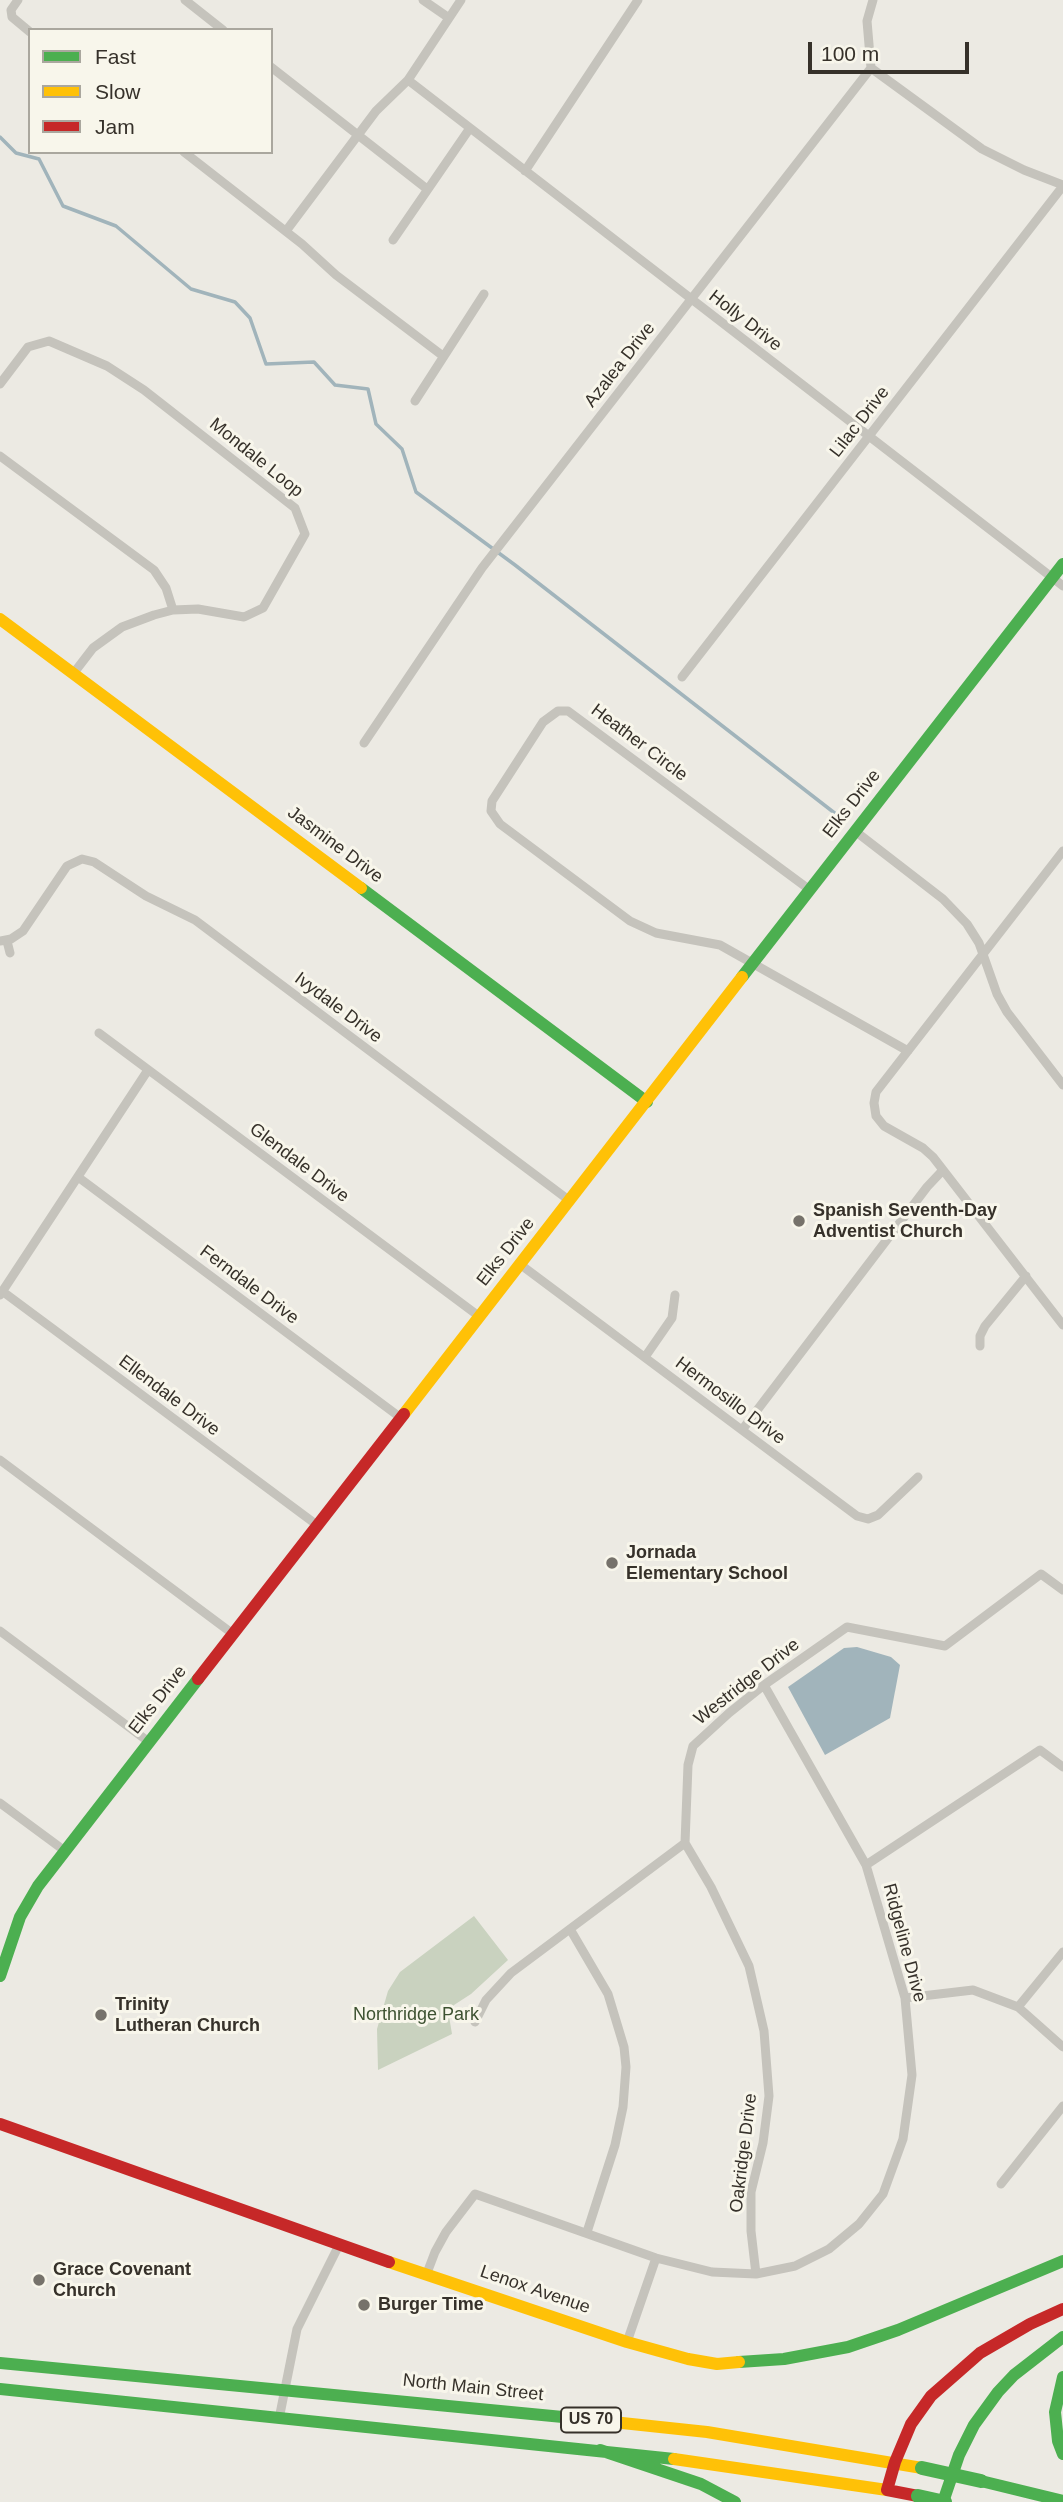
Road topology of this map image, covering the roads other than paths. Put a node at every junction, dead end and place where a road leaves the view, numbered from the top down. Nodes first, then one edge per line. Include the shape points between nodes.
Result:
1 (18, 0) edge
2 (185, 0) edge
3 (423, 0) edge
4 (461, 0) edge
5 (638, 0) edge
6 (873, 0) edge
7 (449, 18) junction
8 (220, 28) edge
9 (28, 31) edge
10 (871, 68) junction
11 (273, 69) edge
12 (408, 80) junction
13 (470, 128) junction
14 (357, 135) junction
15 (187, 154) edge
16 (525, 171) junction
17 (1063, 186) edge
18 (427, 189) junction
19 (286, 231) junction
20 (393, 240) dead end
21 (484, 294) dead end
22 (691, 299) junction
23 (443, 356) junction
24 (0, 384) edge
25 (415, 401) dead end
26 (869, 436) junction
27 (0, 456) edge
28 (1063, 564) edge
29 (1058, 582) edge
30 (173, 610) junction
31 (0, 620) edge
32 (73, 674) junction
33 (682, 677) dead end
34 (364, 743) dead end
35 (855, 831) junction
36 (1061, 858) edge
37 (810, 890) junction
38 (3, 941) edge
39 (10, 953) dead end
40 (984, 953) junction
41 (753, 964) junction
42 (99, 1033) dead end
43 (908, 1051) junction
44 (148, 1070) junction
45 (1063, 1085) edge
46 (647, 1102) junction
47 (943, 1170) junction
48 (78, 1177) junction
49 (570, 1201) junction
50 (521, 1265) junction
51 (1026, 1276) junction
52 (1, 1293) edge
53 (675, 1295) dead end
54 (480, 1317) junction
55 (1063, 1325) edge
56 (980, 1346) dead end
57 (645, 1357) junction
58 (401, 1418) junction
59 (742, 1430) junction
60 (0, 1460) edge
61 (918, 1477) dead end
62 (317, 1525) junction
63 (1063, 1590) edge
64 (0, 1631) edge
65 (233, 1634) junction
66 (764, 1685) junction
67 (149, 1742) junction
68 (1063, 1767) edge
69 (0, 1803) edge
70 (685, 1843) junction
71 (65, 1851) junction
72 (866, 1865) junction
73 (570, 1929) junction
74 (1063, 1952) edge
75 (0, 1975) edge
76 (905, 1997) junction
77 (1018, 2007) junction
78 (475, 2022) dead end
79 (1063, 2047) edge
80 (1063, 2106) edge
81 (0, 2124) edge
82 (1001, 2184) dead end
83 (587, 2232) junction
84 (339, 2245) junction
85 (656, 2258) junction
86 (1063, 2261) edge
87 (427, 2273) junction
88 (756, 2274) junction
89 (1063, 2309) edge
90 (1063, 2337) edge
91 (627, 2342) junction
92 (0, 2363) edge
93 (1063, 2377) edge
94 (0, 2389) edge
95 (286, 2389) junction
96 (19, 2391) junction
97 (0, 2401) edge
98 (279, 2419) junction
99 (600, 2450) junction
100 (1063, 2454) edge
101 (895, 2462) junction
102 (887, 2490) junction
103 (1063, 2501) edge
104 (735, 2502) edge
105 (944, 2502) edge

1 - 9 street via 11,13
2 - 8 street
3 - 7 street
4 - 7 street
5 - 16 street
6 - 10 street via 867,21
7 - 12 street
10 - 17 street via 982,149
10 - 22 street, Azalea Drive
11 - 14 street
12 - 13 street, Holly Drive
12 - 14 street
13 - 16 street, Holly Drive
13 - 18 street
14 - 18 street
14 - 19 street
15 - 19 street
16 - 22 street, Holly Drive
17 - 26 street, Lilac Drive
18 - 20 street
19 - 23 street
21 - 23 street
22 - 26 street, Holly Drive
22 - 34 street, Azalea Drive via 482,568
23 - 25 street
24 - 30 street, Mondale Loop via 28,347 49,341 107,366 145,390 295,508 305,534 263,608 244,617
26 - 29 street, Holly Drive
26 - 33 street, Lilac Drive
27 - 30 street via 153,569 166,587
28 - 29 main road, Elks Drive
29 - 35 main road, Elks Drive
30 - 32 street, Mondale Loop via 122,627 93,648
31 - 32 main road, Jasmine Drive
32 - 46 main road, Jasmine Drive
35 - 37 main road, Elks Drive
35 - 40 street via 951,906
36 - 40 street
37 - 41 main road, Elks Drive
37 - 41 street, Heather Circle via 572,713 558,711 543,722 492,801 496,820 638,926 713,943
38 - 39 street, Ivydale Drive
38 - 49 street, Ivydale Drive via 23,931 77,855 94,862 146,897 195,920
40 - 43 street
40 - 45 street via 1007,1012
41 - 43 street, Heather Circle
41 - 46 main road, Elks Drive
42 - 44 street, Glendale Drive
43 - 47 street via 876,1092 874,1109 884,1126 923,1148
44 - 48 street
44 - 54 street, Glendale Drive
46 - 49 main road, Elks Drive
47 - 51 street
47 - 59 street
48 - 52 street
48 - 58 street, Ferndale Drive
49 - 50 main road, Elks Drive
50 - 54 main road, Elks Drive
50 - 57 street, Hermosillo Drive
51 - 55 street
51 - 56 street via 985,1326
52 - 62 street, Ellendale Drive
53 - 57 street via 672,1318
54 - 58 main road, Elks Drive
57 - 59 street, Hermosillo Drive
58 - 62 main road, Elks Drive
59 - 61 street, Hermosillo Drive via 863,1518 883,1512
60 - 65 street
62 - 65 main road, Elks Drive
63 - 66 street, Westridge Drive via 1041,1574 945,1646 848,1628
64 - 67 street
65 - 67 main road, Elks Drive
66 - 70 street, Westridge Drive via 693,1746
66 - 72 street, Ridgeline Drive
67 - 71 main road, Elks Drive
68 - 72 street via 1040,1750
69 - 71 street
70 - 73 street
70 - 88 street, Oakridge Drive via 749,1966 764,2031 769,2096 764,2143 751,2192
71 - 75 main road, Elks Drive via 27,1902
72 - 76 street, Ridgeline Drive
73 - 78 street via 511,1973 486,2000
73 - 83 street via 608,1994 626,2067 615,2146
74 - 77 street
76 - 77 street via 973,1990
76 - 88 street, Ridgeline Drive via 912,2075 903,2139 883,2194 859,2224 829,2249 794,2266
77 - 79 street
80 - 82 street
81 - 84 main road, Lenox Avenue
83 - 85 street, Ridgeline Drive
83 - 87 street, Ridgeline Drive via 475,2194 446,2232
84 - 87 main road, Lenox Avenue
84 - 95 street via 297,2329
85 - 88 street, Ridgeline Drive via 712,2272
85 - 91 street
86 - 91 main road, Lenox Avenue via 898,2330 809,2355 717,2364
87 - 91 main road, Lenox Avenue
89 - 101 main road via 980,2353 956,2373 931,2396 911,2424
90 - 105 main road via 1014,2375 974,2425
92 - 95 main road, North Main Street / US 70
93 - 100 main road via 1055,2412
94 - 96 main road, US 70
95 - 98 street
95 - 101 main road, North Main Street / US 70 via 708,2432
96 - 97 main road
96 - 98 main road, US 70
98 - 99 main road, US 70
99 - 102 main road, US 70
99 - 104 main road via 701,2484
101 - 102 main road
101 - 103 main road, North Main Street / US 70, bridge
102 - 105 main road, US 70, bridge

